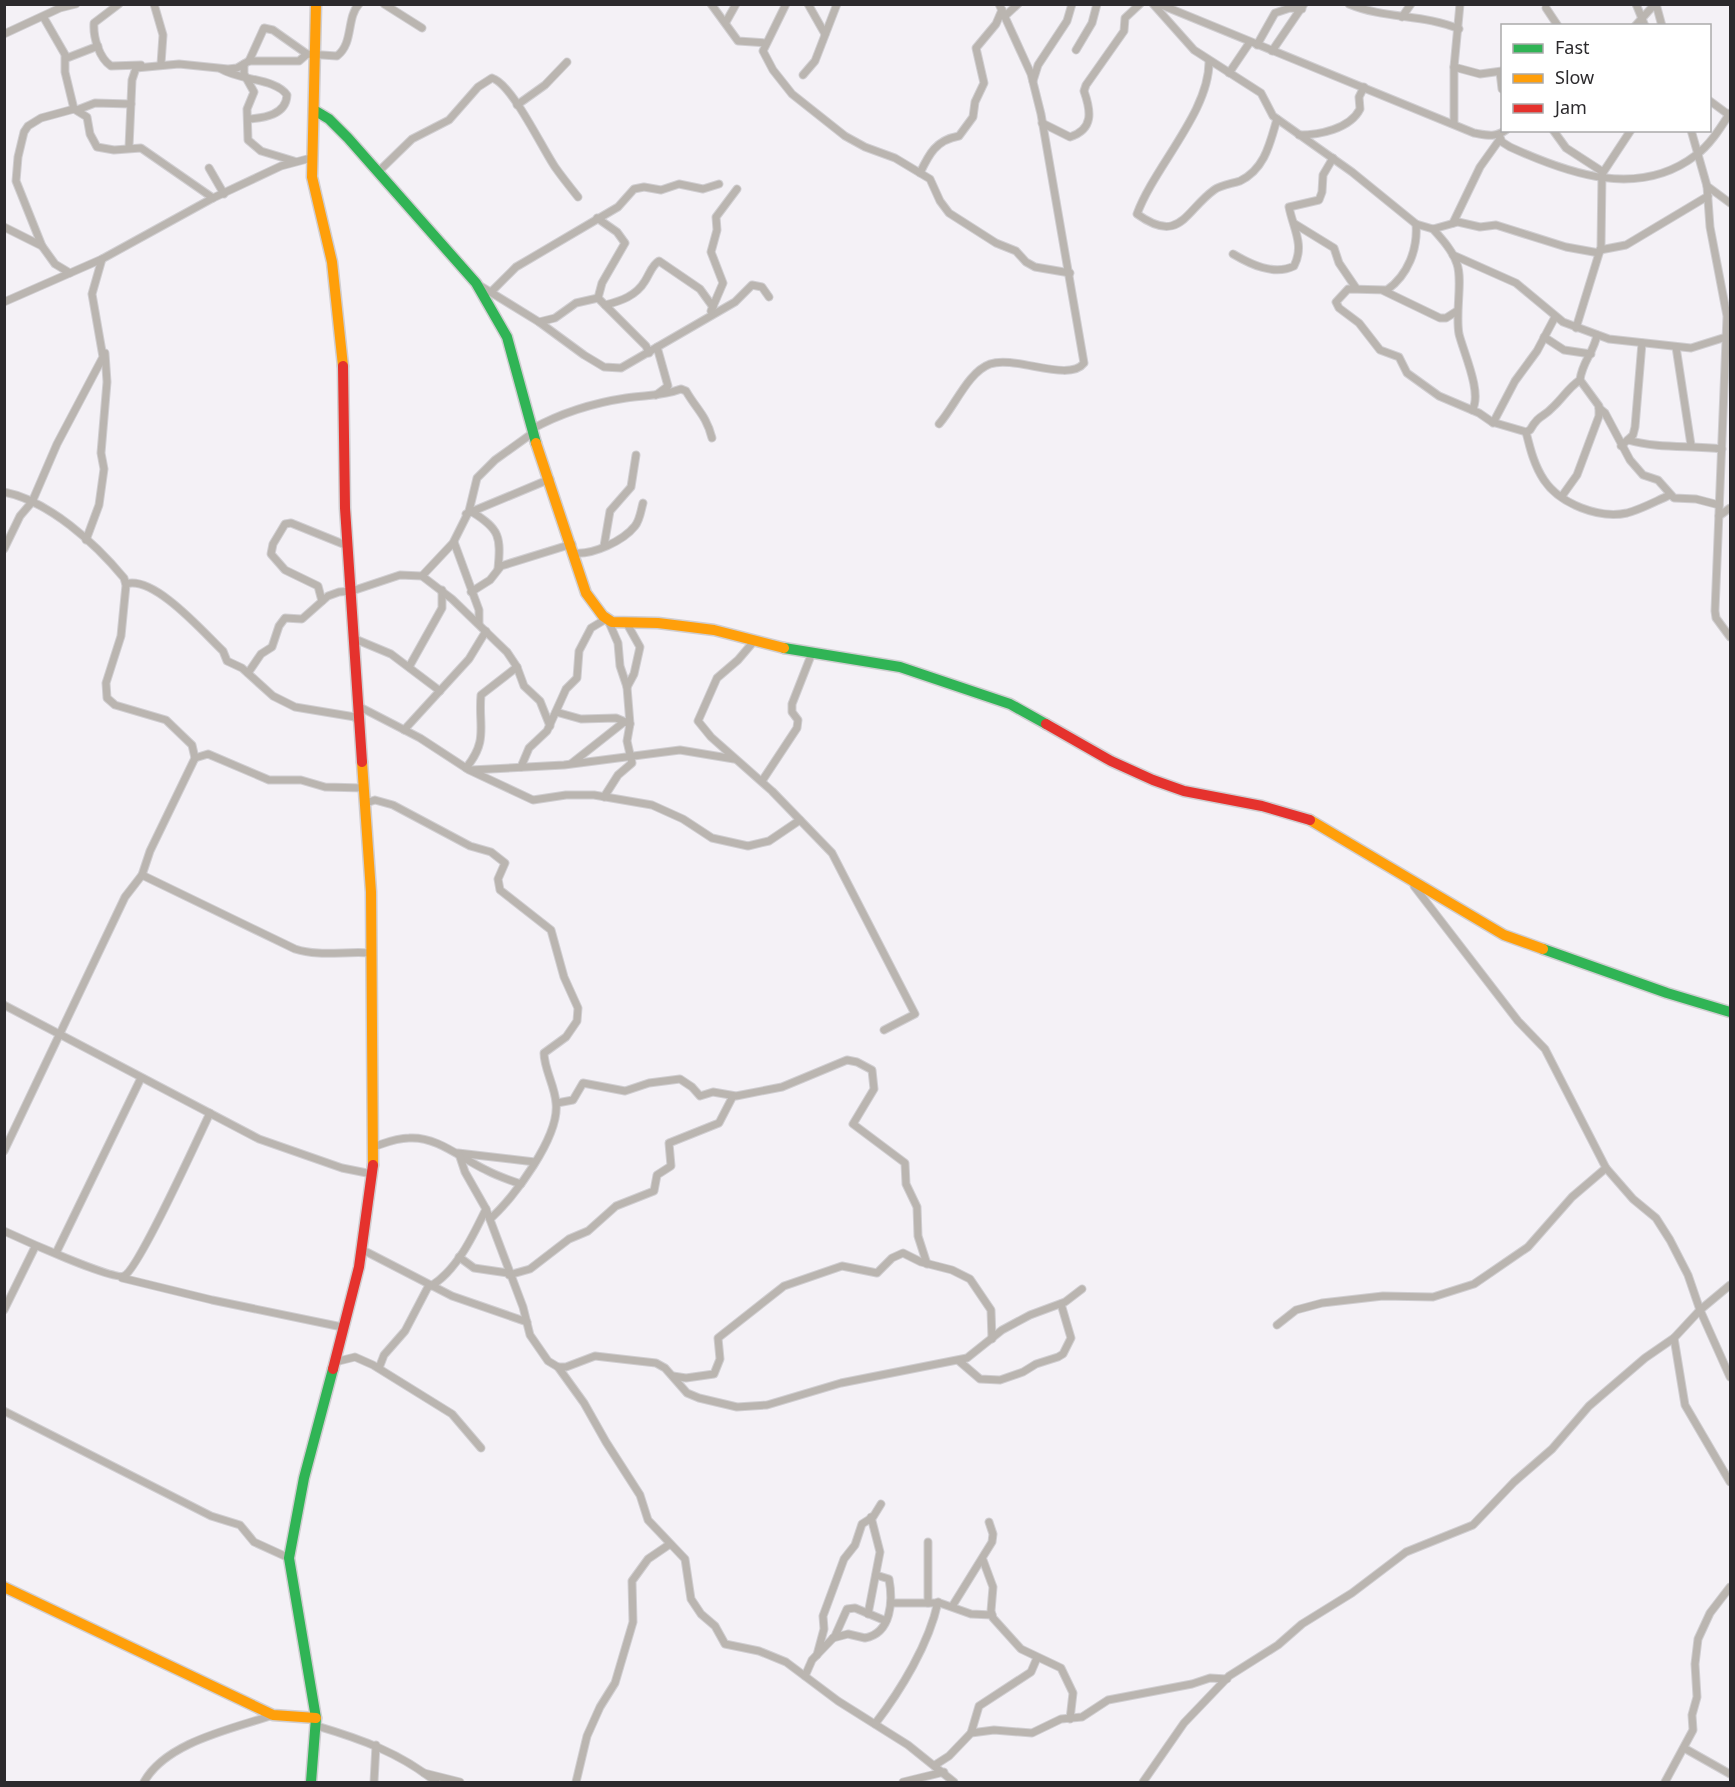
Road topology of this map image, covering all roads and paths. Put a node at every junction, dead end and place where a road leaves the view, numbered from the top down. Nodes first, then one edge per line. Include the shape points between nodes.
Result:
1 (76, 4) edge
2 (119, 4) edge
3 (154, 4) edge
4 (316, 4) edge
5 (359, 4) edge
6 (384, 4) edge
7 (711, 4) edge
8 (736, 4) edge
9 (786, 4) edge
10 (808, 4) edge
11 (837, 4) edge
12 (1018, 4) edge
13 (1072, 4) edge
14 (1097, 4) edge
15 (1140, 4) edge
16 (1153, 4) edge
17 (1159, 4) edge
18 (1349, 4) edge
19 (1410, 4) edge
20 (1460, 4) edge
21 (1636, 4) edge
22 (1656, 4) edge
23 (1303, 7) edge
24 (1546, 8) dead end
25 (1002, 10) edge
26 (1402, 16) junction
27 (44, 18) junction
28 (1644, 21) edge
29 (726, 22) junction
30 (1557, 24) edge
31 (1661, 24) edge
32 (422, 28) dead end
33 (1459, 29) junction
34 (4, 34) edge
35 (825, 34) junction
36 (766, 43) junction
37 (1254, 43) junction
38 (98, 46) junction
39 (1076, 50) dead end
40 (1272, 51) junction
41 (310, 55) junction
42 (65, 57) junction
43 (1209, 61) junction
44 (567, 62) dead end
45 (247, 63) junction
46 (161, 64) junction
47 (141, 65) junction
48 (1454, 67) junction
49 (219, 68) junction
50 (1501, 71) edge
51 (1228, 73) junction
52 (802, 75) dead end
53 (248, 80) junction
54 (1033, 81) junction
55 (1364, 87) junction
56 (1711, 102) edge
57 (131, 104) junction
58 (517, 105) junction
59 (75, 109) junction
60 (314, 110) junction
61 (1730, 114) edge
62 (248, 119) junction
63 (1277, 119) junction
64 (1042, 123) junction
65 (1454, 124) junction
66 (1554, 132) edge
67 (1630, 132) edge
68 (1692, 132) edge
69 (1299, 135) junction
70 (1502, 135) edge
71 (129, 147) junction
72 (1698, 154) junction
73 (311, 158) junction
74 (1333, 158) junction
75 (294, 161) junction
76 (209, 168) dead end
77 (378, 172) junction
78 (920, 173) junction
79 (1602, 176) junction
80 (719, 184) dead end
81 (1707, 186) junction
82 (737, 189) dead end
83 (224, 194) junction
84 (1708, 196) junction
85 (578, 197) dead end
86 (213, 198) junction
87 (1731, 204) edge
88 (597, 218) junction
89 (1453, 223) junction
90 (1294, 224) junction
91 (1416, 224) junction
92 (4, 227) edge
93 (1433, 229) junction
94 (42, 246) junction
95 (1600, 251) junction
96 (1233, 254) dead end
97 (1453, 255) junction
98 (102, 259) junction
99 (70, 273) junction
100 (1070, 273) junction
101 (476, 283) junction
102 (1356, 288) junction
103 (1382, 290) junction
104 (491, 292) junction
105 (769, 297) dead end
106 (598, 298) junction
107 (5, 302) edge
108 (605, 305) junction
109 (714, 308) junction
110 (1457, 311) junction
111 (1729, 314) edge
112 (1555, 317) junction
113 (703, 320) junction
114 (539, 322) junction
115 (1576, 328) junction
116 (1597, 335) junction
117 (1544, 337) junction
118 (1726, 337) junction
119 (1642, 344) junction
120 (1676, 347) junction
121 (657, 348) junction
122 (104, 351) junction
123 (649, 353) junction
124 (1591, 354) junction
125 (1729, 358) edge
126 (1580, 380) junction
127 (656, 395) junction
128 (1599, 408) junction
129 (1472, 410) junction
130 (1493, 423) junction
131 (939, 424) dead end
132 (533, 431) junction
133 (1526, 432) junction
134 (712, 438) dead end
135 (1628, 440) junction
136 (1691, 445) junction
137 (1621, 446) junction
138 (1722, 448) junction
139 (636, 455) dead end
140 (550, 479) junction
141 (4, 492) edge
142 (1670, 495) junction
143 (1562, 496) junction
144 (32, 502) junction
145 (643, 503) dead end
146 (1719, 505) junction
147 (1731, 508) edge
148 (470, 513) junction
149 (1719, 516) junction
150 (86, 540) junction
151 (454, 542) junction
152 (348, 546) junction
153 (604, 546) junction
154 (4, 549) edge
155 (573, 549) junction
156 (498, 569) junction
157 (422, 576) junction
158 (126, 584) junction
159 (442, 590) junction
160 (352, 591) junction
161 (471, 592) junction
162 (322, 601) junction
163 (607, 619) junction
164 (626, 622) junction
165 (479, 624) junction
166 (486, 631) junction
167 (1731, 637) edge
168 (355, 639) junction
169 (754, 640) junction
170 (812, 653) junction
171 (409, 667) junction
172 (517, 667) junction
173 (248, 673) junction
174 (627, 687) junction
175 (440, 691) junction
176 (358, 706) junction
177 (556, 712) junction
178 (358, 722) junction
179 (627, 723) junction
180 (550, 726) junction
181 (404, 730) junction
182 (195, 758) junction
183 (630, 758) junction
184 (734, 759) junction
185 (570, 765) junction
186 (521, 767) junction
187 (468, 769) junction
188 (762, 781) junction
189 (364, 788) junction
190 (604, 797) junction
191 (366, 803) junction
192 (800, 820) junction
193 (142, 875) junction
194 (1411, 881) junction
195 (370, 953) junction
196 (4, 1005) edge
197 (1731, 1012) edge
198 (884, 1030) dead end
199 (61, 1035) junction
200 (141, 1078) junction
201 (733, 1096) junction
202 (557, 1103) junction
203 (210, 1113) junction
204 (373, 1147) junction
205 (4, 1151) edge
206 (457, 1154) junction
207 (535, 1162) junction
208 (1606, 1168) junction
209 (372, 1174) junction
210 (521, 1184) junction
211 (486, 1209) junction
212 (490, 1219) junction
213 (4, 1231) edge
214 (35, 1247) junction
215 (362, 1249) junction
216 (56, 1253) junction
217 (459, 1257) junction
218 (927, 1264) junction
219 (509, 1274) junction
220 (122, 1278) junction
221 (430, 1285) junction
222 (1731, 1285) edge
223 (1082, 1289) dead end
224 (1061, 1304) junction
225 (4, 1310) edge
226 (1700, 1310) junction
227 (527, 1322) junction
228 (1277, 1326) dead end
229 (342, 1328) junction
230 (1674, 1338) junction
231 (992, 1339) junction
232 (960, 1360) junction
233 (334, 1362) junction
234 (558, 1366) junction
235 (379, 1368) junction
236 (673, 1376) junction
237 (1731, 1377) edge
238 (4, 1411) edge
239 (481, 1448) dead end
240 (1729, 1473) edge
241 (1731, 1482) edge
242 (881, 1504) dead end
243 (872, 1517) junction
244 (989, 1522) dead end
245 (928, 1542) dead end
246 (670, 1544) junction
247 (289, 1558) junction
248 (983, 1560) junction
249 (876, 1575) junction
250 (4, 1587) edge
251 (1731, 1587) edge
252 (938, 1602) junction
253 (892, 1603) junction
254 (928, 1603) junction
255 (952, 1605) junction
256 (868, 1614) junction
257 (992, 1615) junction
258 (885, 1621) junction
259 (833, 1638) junction
260 (817, 1654) junction
261 (1036, 1658) junction
262 (805, 1676) junction
263 (1227, 1679) junction
264 (273, 1715) junction
265 (1070, 1719) junction
266 (317, 1722) junction
267 (875, 1724) junction
268 (971, 1733) junction
269 (376, 1745) junction
270 (1684, 1748) junction
271 (935, 1765) junction
272 (944, 1772) junction
273 (424, 1773) junction
274 (1731, 1774) edge
275 (144, 1782) edge
276 (311, 1782) edge
277 (374, 1782) edge
278 (436, 1782) edge
279 (460, 1782) edge
280 (576, 1782) edge
281 (903, 1782) edge
282 (954, 1782) edge
283 (1143, 1782) edge
284 (1665, 1782) edge

1 - 27 street
2 - 38 street via 94,23
3 - 46 street via 163,35
4 - 41 street
5 - 41 street via 343,51 337,56
6 - 32 street
7 - 29 street
8 - 29 street
9 - 36 street
10 - 35 street
11 - 35 street
12 - 25 street
13 - 54 street via 1067,21 1038,65
14 - 39 street via 1092,23
15 - 64 street via 1125,18 1124,31 1086,85 1084,91 1090,103 1086,128 1070,137
16 - 43 street via 1182,39
17 - 37 street
18 - 26 street
19 - 26 street
20 - 33 street
21 - 28 street
22 - 28 street
22 - 31 street
23 - 37 street via 1275,13
23 - 40 street
24 - 30 street
25 - 54 street
25 - 78 street via 976,48 984,83 973,117 959,136 936,146
26 - 33 street via 1436,20
27 - 34 street
27 - 42 street
29 - 36 street via 739,42
33 - 48 street
35 - 52 street via 815,61
36 - 78 street via 763,51 767,60 792,94 845,136
37 - 40 street
37 - 51 street
38 - 42 street via 70,59
38 - 47 street via 108,65
40 - 55 street
41 - 45 street via 299,61
41 - 45 street via 264,28
41 - 60 street
42 - 59 street
43 - 51 street
43 - 63 street via 1191,116 1137,214 1159,226 1184,220 1213,190 1242,180 1264,160
44 - 58 street
45 - 49 street via 237,68
45 - 53 street via 244,74
46 - 47 street
46 - 49 street
47 - 57 street via 134,72
48 - 50 street via 1480,74
48 - 65 street
49 - 53 street
51 - 63 street via 1261,93 1269,112
53 - 62 street via 254,92 248,103
53 - 62 street via 277,86 287,95 278,112
54 - 64 street
55 - 65 street
55 - 69 street via 1359,97 1360,109 1351,121 1321,133
56 - 61 street
57 - 59 street via 95,103
57 - 71 street
58 - 77 street via 498,80 485,80 449,120 412,139
58 - 85 street
59 - 71 street via 87,117 96,147
59 - 94 street via 34,121 21,140 16,182
60 - 73 street
60 - 77 street via 329,119
61 - 72 street
62 - 75 street via 248,140 254,146
63 - 69 street
64 - 100 street
65 - 70 street via 1474,133
66 - 79 street via 1566,148
67 - 79 street
68 - 72 street
69 - 74 street
70 - 79 street via 1505,144 1526,154
70 - 89 street via 1480,167
71 - 86 street via 149,152
72 - 79 street via 1655,176
72 - 81 street
73 - 75 street
73 - 152 street via 314,194 332,262 340,323
74 - 90 street via 1323,175 1319,200 1289,207
74 - 91 street
75 - 83 street
76 - 83 street
77 - 101 street
78 - 100 street via 930,179 949,213 1012,249 1035,267
79 - 95 street
80 - 88 street via 703,189 684,184 661,190 638,187 618,207
81 - 84 street
81 - 87 street
82 - 109 street via 716,217 711,252 723,283
83 - 86 street
84 - 95 street via 1626,245
84 - 111 street via 1710,227
86 - 98 street
88 - 104 street via 524,261
88 - 106 street via 625,243 602,283
89 - 93 street
89 - 95 street via 1512,228 1566,247
90 - 96 street via 1298,257 1290,269 1265,268
90 - 102 street via 1334,248 1339,264
91 - 93 street
91 - 103 street via 1412,261 1395,283
92 - 94 street
93 - 97 street
94 - 99 street via 55,264
95 - 115 street
97 - 110 street via 1458,269
97 - 112 street via 1516,283
98 - 99 street
98 - 122 street via 92,294
99 - 107 street
100 - 131 street via 1083,366 1067,372 1021,363 988,365 965,385
101 - 104 street
101 - 132 street via 507,337
102 - 103 street
102 - 129 street via 1339,295 1339,308 1359,323 1380,350 1399,357 1410,375 1439,396
103 - 110 street via 1440,318
104 - 114 street
105 - 113 street via 762,287 752,285 735,302
106 - 108 street
106 - 114 street via 576,303 555,318
108 - 109 street via 630,296 659,261 700,289
108 - 123 street
109 - 113 street
110 - 129 street via 1476,399
111 - 118 street
112 - 115 street
112 - 117 street
113 - 121 street
114 - 123 street via 604,367 621,368
115 - 116 street
116 - 119 street
116 - 124 street
117 - 124 street via 1564,350
117 - 130 street
118 - 120 street via 1700,346
118 - 125 street
119 - 120 street
119 - 135 street via 1635,427
120 - 136 street
121 - 123 street
121 - 127 street via 668,386
122 - 144 street
122 - 150 street via 104,469 99,505
124 - 126 street via 1583,364
125 - 138 street
126 - 128 street
126 - 133 street
127 - 132 street via 593,404 555,416
127 - 134 street via 684,389 704,414
128 - 137 street
128 - 143 street via 1577,475
129 - 130 street
130 - 133 street
132 - 140 street
132 - 148 street via 477,478
133 - 143 street via 1538,470
135 - 136 street via 1658,447
135 - 137 street
136 - 138 street
137 - 142 street via 1638,470 1658,480
138 - 146 street
139 - 153 street via 631,487 609,511
140 - 148 street
140 - 155 street
141 - 144 street via 25,496
142 - 143 street via 1616,514 1590,511
142 - 146 street via 1678,500 1696,499
144 - 150 street
144 - 154 street via 20,516
145 - 153 street via 634,527
146 - 149 street
147 - 149 street
148 - 151 street
148 - 156 street via 489,522 497,531
149 - 167 street via 1715,611
150 - 158 street
151 - 157 street
151 - 161 street
152 - 160 street
152 - 162 street via 291,523 285,524 273,544 271,554 280,566 318,586
153 - 155 street via 588,553
155 - 156 street via 525,556
155 - 163 street via 593,607
156 - 161 street
157 - 159 street
157 - 160 street via 400,575
158 - 173 street via 136,582 169,600 223,651 226,661
158 - 182 street via 121,636 106,683 106,698 115,705 166,720 192,745
159 - 165 street
159 - 171 street via 442,608
160 - 162 street via 339,592
160 - 168 street
161 - 165 street via 480,610
162 - 173 street via 302,619 285,618 272,647 261,654
163 - 164 street
163 - 174 street via 618,643
163 - 177 street via 591,628 579,651 579,674 566,689
164 - 169 street via 678,625
164 - 174 street via 640,647
165 - 166 street
166 - 172 street
166 - 175 street
168 - 171 street
168 - 176 street
169 - 170 street
169 - 184 street via 738,660 720,673 698,716 711,737
170 - 188 street via 792,704 797,728
170 - 194 street via 900,667 1010,704 1153,780 1184,791 1315,821
171 - 175 street
172 - 180 street via 524,686 540,702
172 - 187 street via 481,694 482,737
173 - 178 street via 273,696 295,707 355,717
174 - 179 street
175 - 181 street
176 - 178 street
176 - 181 street
177 - 179 street via 581,719 616,718
177 - 180 street
178 - 189 street
179 - 183 street
179 - 185 street
180 - 186 street via 532,743
181 - 187 street
182 - 189 street via 208,754 269,780
182 - 193 street
183 - 184 street via 680,750
183 - 185 street
183 - 190 street via 632,766 618,775
184 - 188 street
185 - 186 street
186 - 187 street
187 - 190 street via 533,800 575,795
188 - 192 street
189 - 191 street
190 - 192 street via 652,805 712,838 748,846 769,841
191 - 195 street
191 - 202 street via 375,800 393,805 499,858 505,865 498,879 500,890 551,930 564,976 579,1008 577,1021 566,1037 543,1053
192 - 198 street via 835,858 915,1014
193 - 195 street via 295,949 313,953
193 - 199 street via 125,897
194 - 197 street via 1504,935
194 - 208 street via 1518,1021 1540,1042
195 - 204 street
196 - 199 street
199 - 200 street
199 - 205 street
200 - 203 street
200 - 216 street
201 - 202 street via 713,1092 699,1096 687,1082 674,1078 625,1091 583,1083 573,1100
201 - 218 street via 789,1085 847,1060 869,1067 874,1074 874,1089 853,1124 905,1163 906,1184 917,1207 918,1236
201 - 219 street via 719,1123 669,1143 670,1166 657,1175 654,1191 616,1206 588,1231 569,1239 530,1269
202 - 207 street via 548,1138
203 - 209 street via 269,1143
203 - 220 street via 143,1250
204 - 206 street via 394,1139 416,1138
204 - 209 street
206 - 207 street
206 - 210 street
206 - 211 street
207 - 210 street
208 - 226 street via 1656,1218 1688,1275
208 - 228 street via 1572,1197 1528,1247 1474,1284 1433,1298 1383,1296 1322,1303 1296,1310
209 - 215 street
210 - 212 street
211 - 212 street
211 - 217 street
212 - 219 street
213 - 214 street
214 - 216 street
214 - 225 street
215 - 221 street
215 - 229 street
216 - 220 street
217 - 219 street via 478,1269
217 - 221 street via 443,1277
218 - 231 street via 963,1275 975,1285 991,1310
218 - 236 street via 903,1253 877,1273 842,1266 784,1286 718,1338 720,1359 714,1374
219 - 227 street
220 - 229 street
221 - 227 street
221 - 235 street
222 - 226 street
223 - 224 street
224 - 231 street via 1024,1318
224 - 232 street via 1071,1338 1058,1357 992,1381 980,1379
226 - 230 street
226 - 237 street
227 - 234 street via 535,1345 548,1361
229 - 233 street
230 - 240 street via 1685,1405
230 - 263 street via 1589,1406 1552,1449 1473,1526 1406,1552
231 - 232 street
232 - 236 street via 841,1383 767,1405 737,1407 687,1393
233 - 235 street via 354,1357
233 - 247 street via 304,1478
234 - 236 street via 571,1366 595,1356 656,1364
234 - 246 street via 640,1495 648,1520
235 - 239 street via 452,1414
238 - 247 street via 211,1516 240,1525 254,1542
240 - 241 street
242 - 243 street
243 - 249 street via 880,1549
243 - 260 street via 862,1524 830,1595
244 - 248 street via 992,1538
245 - 254 street
246 - 262 street via 685,1559 691,1599 725,1644 759,1651 786,1662
246 - 280 street via 648,1558 632,1581 633,1622 615,1683 587,1736
247 - 266 street
248 - 255 street
248 - 257 street via 993,1587
249 - 253 street via 889,1579
249 - 256 street
250 - 264 street
251 - 270 street via 1710,1613 1698,1639 1697,1701 1693,1730
252 - 254 street
252 - 255 street
252 - 267 street via 915,1662
253 - 254 street
253 - 258 street
255 - 257 street via 972,1614
256 - 258 street
256 - 259 street via 850,1606
257 - 261 street via 1021,1648
258 - 259 street via 870,1638
259 - 260 street
260 - 262 street
261 - 265 street via 1056,1664 1069,1681 1073,1693
261 - 268 street via 1034,1669 1019,1682 979,1706
262 - 267 street
263 - 265 street via 1210,1678 1108,1700 1089,1713
263 - 283 street via 1184,1723
264 - 266 street
264 - 275 street via 210,1735 171,1755 153,1767
265 - 268 street via 1061,1719 1032,1733
266 - 269 street
266 - 276 street
267 - 271 street
268 - 271 street
269 - 273 street
269 - 277 street
270 - 274 street
270 - 284 street
271 - 272 street
272 - 281 street
272 - 282 street
273 - 278 street
273 - 279 street

